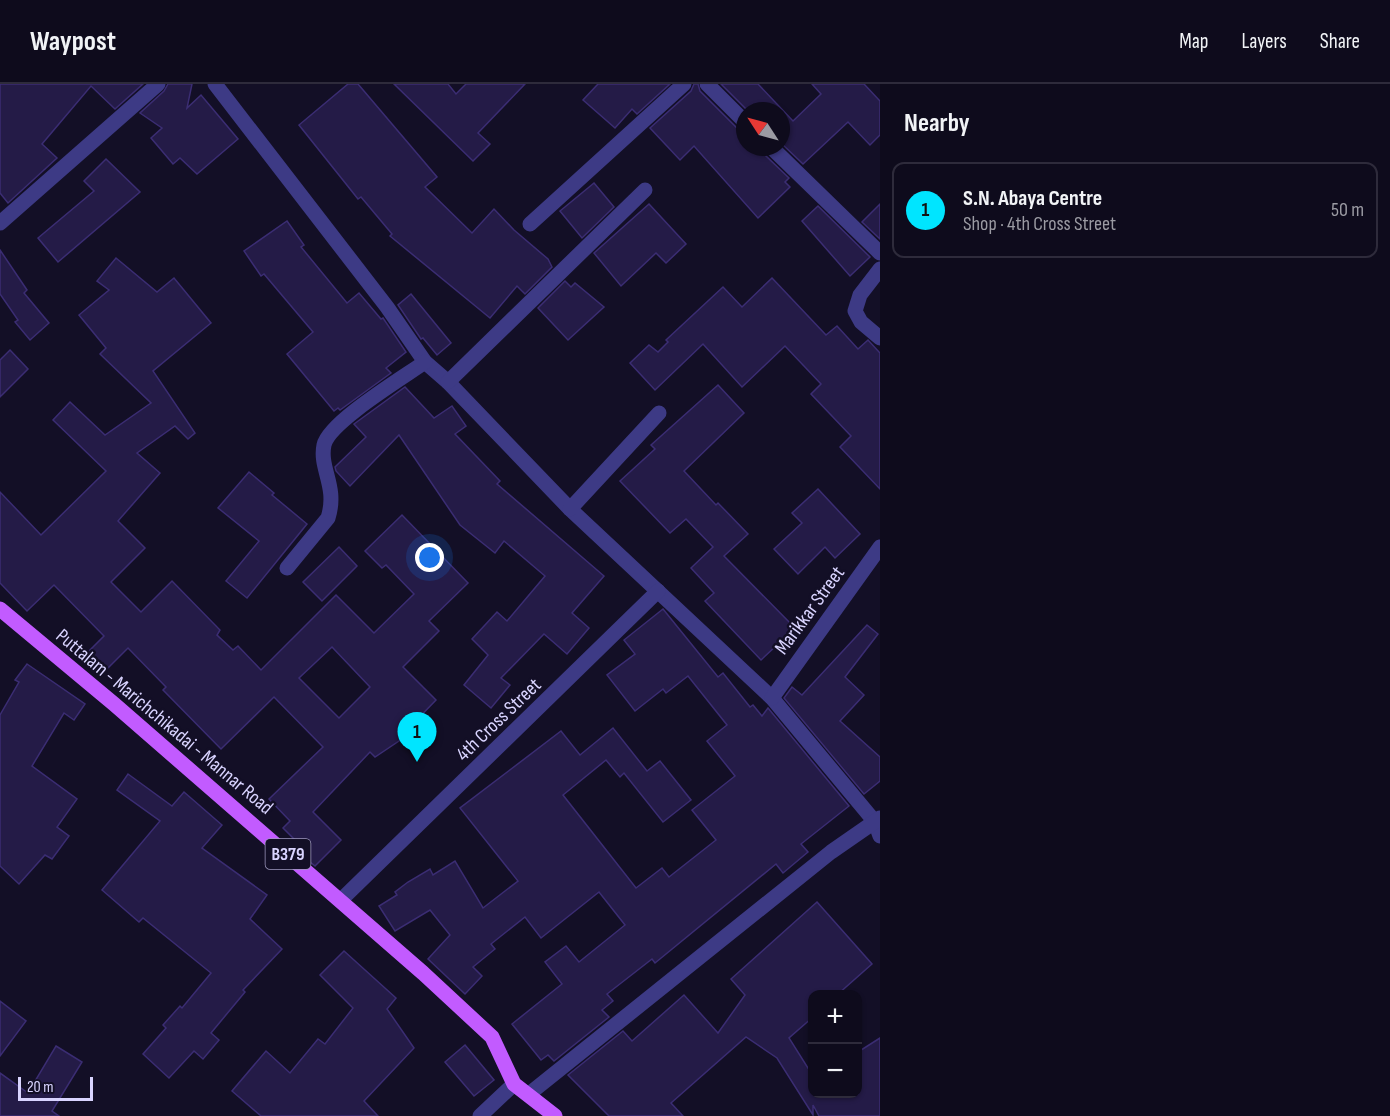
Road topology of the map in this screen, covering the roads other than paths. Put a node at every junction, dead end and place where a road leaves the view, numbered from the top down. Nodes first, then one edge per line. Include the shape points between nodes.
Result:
1 (158, 84) edge
2 (215, 84) edge
3 (684, 84) edge
4 (707, 84) edge
5 (736, 113) edge
6 (780, 156) edge
7 (645, 190) dead end
8 (0, 223) edge
9 (530, 224) dead end
10 (880, 253) edge
11 (880, 269) edge
12 (880, 338) edge
13 (425, 362) junction
14 (448, 382) junction
15 (659, 413) dead end
16 (570, 509) junction
17 (880, 547) edge
18 (287, 568) dead end
19 (658, 591) junction
20 (0, 609) edge
21 (772, 698) junction
22 (878, 825) edge
23 (341, 900) junction
24 (514, 1084) junction
25 (529, 1094) junction
26 (480, 1116) edge
27 (555, 1116) edge

1 - 8 street
2 - 13 street
3 - 9 street
4 - 5 street
6 - 10 street
7 - 14 street
11 - 12 street via 860,295 855,311 861,322
13 - 14 street
13 - 18 street via 354,411 329,435 324,445 333,492 328,518
14 - 16 street
15 - 16 street
16 - 19 street
17 - 21 street, Marikkar Street
19 - 21 street
19 - 23 street, 4th Cross Street
20 - 23 main road, Puttalam - Marichchikadai - Mannar Road / B379
21 - 22 street
22 - 25 street via 831,852
23 - 24 main road, Puttalam - Marichchikadai - Mannar Road / B379 via 492,1037
24 - 25 main road
24 - 26 street
25 - 27 main road

